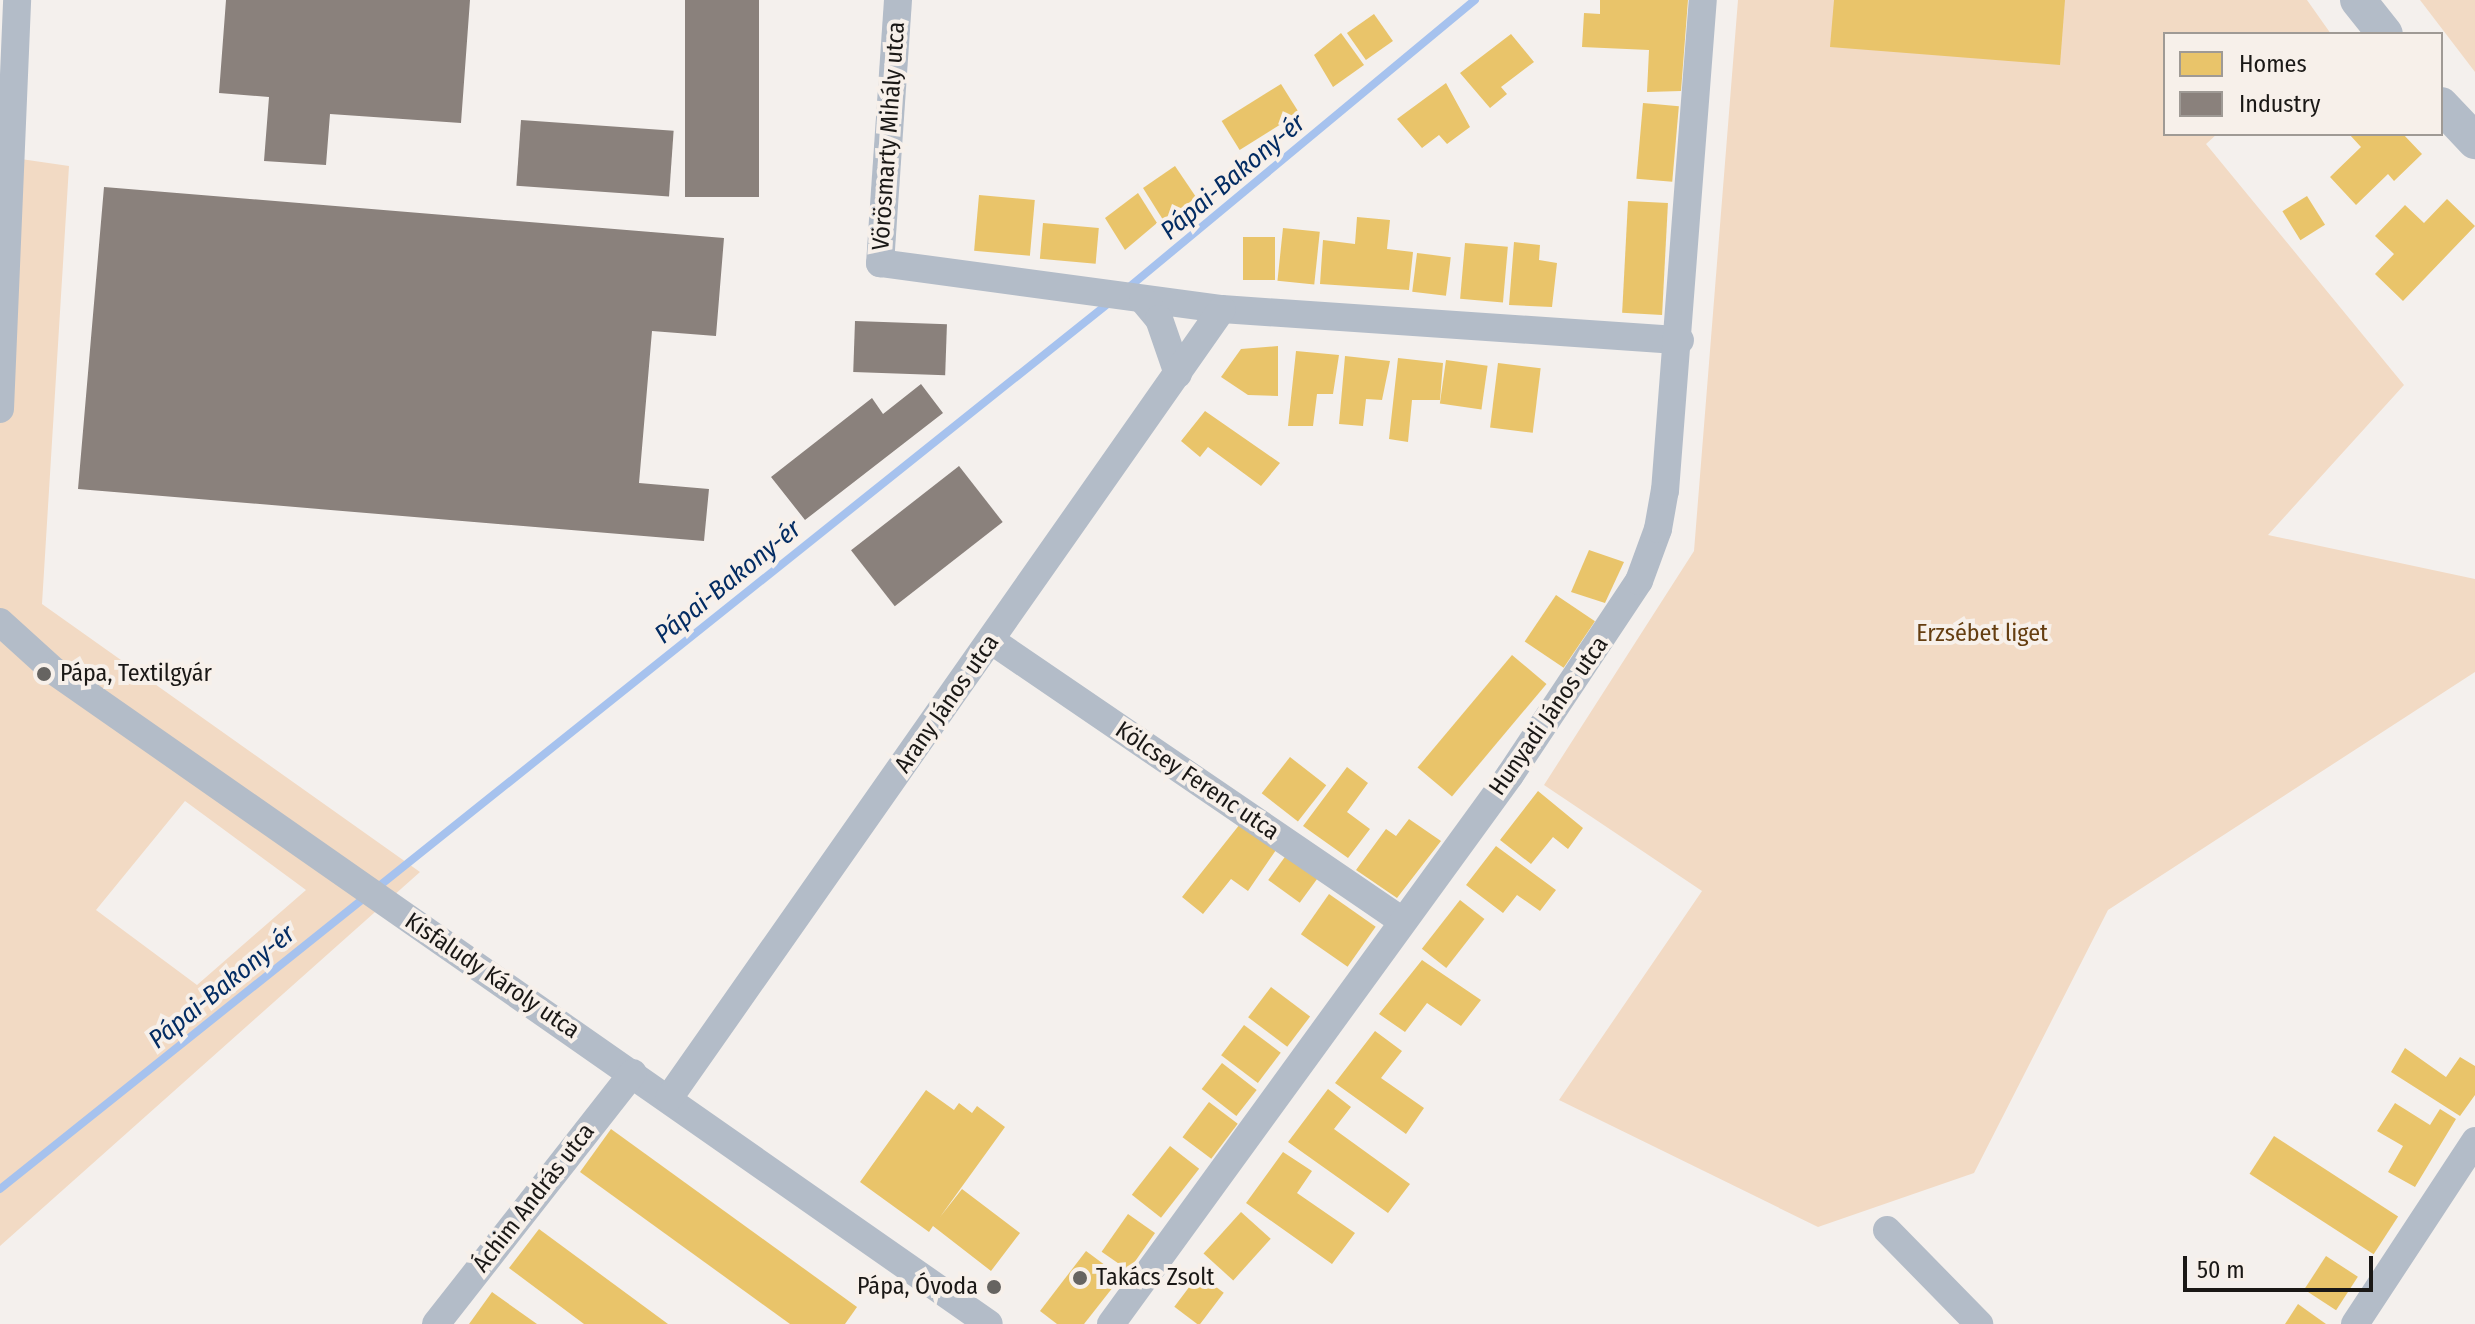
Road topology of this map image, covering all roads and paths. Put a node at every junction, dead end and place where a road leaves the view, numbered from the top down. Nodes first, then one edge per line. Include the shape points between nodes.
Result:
1 (17, 0) edge
2 (898, 0) edge
3 (1703, 0) edge
4 (2358, 0) edge
5 (2383, 32) edge
6 (2443, 107) edge
7 (2475, 141) edge
8 (1143, 300) junction
9 (1222, 309) junction
10 (1680, 340) junction
11 (1178, 374) junction
12 (0, 409) edge
13 (0, 622) edge
14 (992, 641) junction
15 (1403, 921) junction
16 (633, 1073) junction
17 (669, 1098) junction
18 (2475, 1141) edge
19 (1887, 1230) dead end
20 (436, 1324) edge
21 (989, 1324) edge
22 (1111, 1324) edge
23 (1979, 1324) edge
24 (2355, 1324) edge

1 - 12 street
2 - 8 street, Vörösmarty Mihály utca via 880,263
3 - 10 street, Hunyadi János utca
4 - 5 street
6 - 7 street
8 - 9 street
8 - 11 street via 1159,319
9 - 10 street
9 - 11 street, Arany János utca
10 - 15 street, Hunyadi János utca via 1665,491 1639,581 1510,775
11 - 14 street, Arany János utca
13 - 16 street, Kisfaludy Károly utca via 54,671
14 - 15 street, Kölcsey Ferenc utca
14 - 17 street, Arany János utca
15 - 22 street, Hunyadi János utca
16 - 17 street, Kisfaludy Károly utca
16 - 20 street, Áchim András utca
17 - 21 street, Kisfaludy Károly utca
18 - 24 street
19 - 23 street

